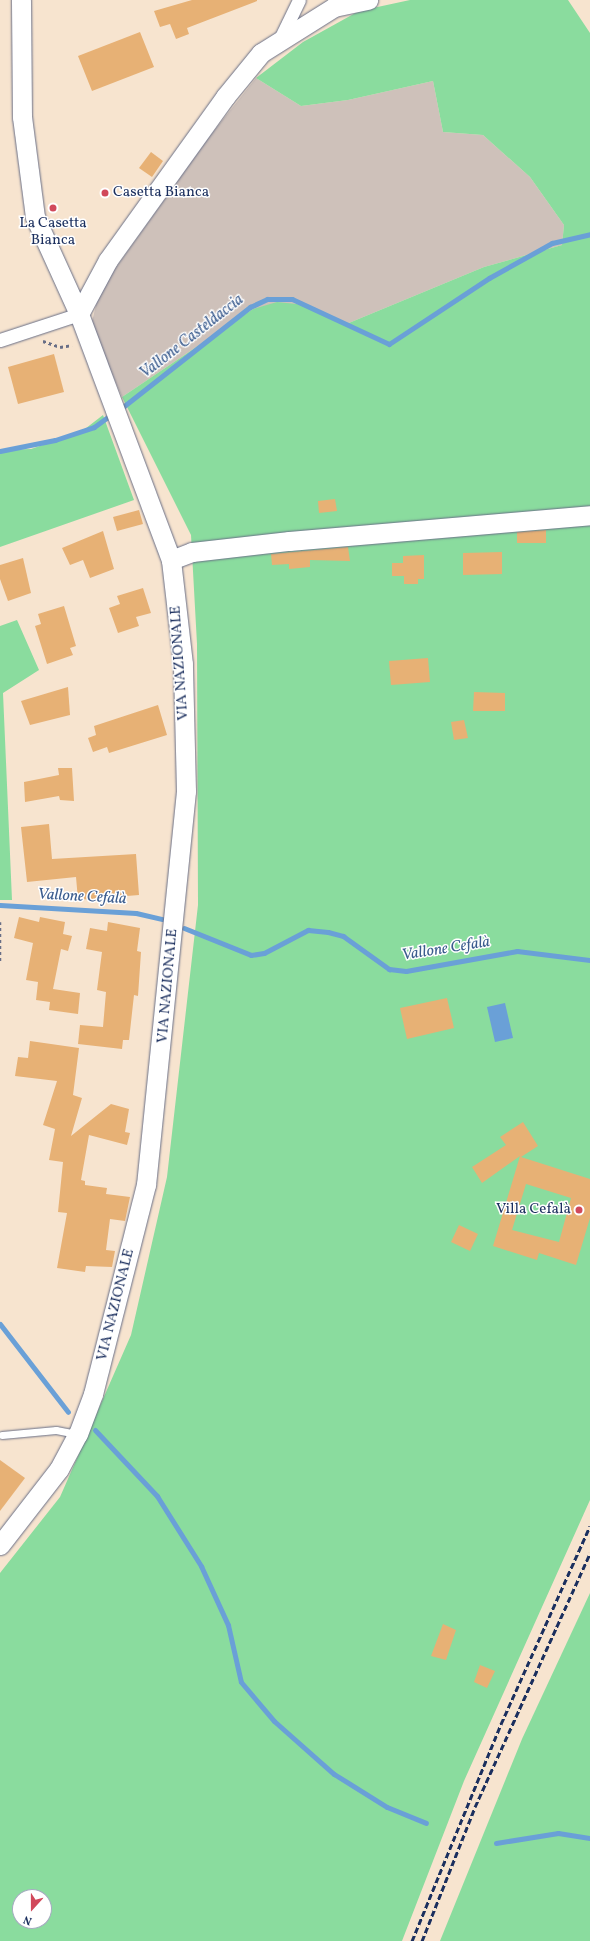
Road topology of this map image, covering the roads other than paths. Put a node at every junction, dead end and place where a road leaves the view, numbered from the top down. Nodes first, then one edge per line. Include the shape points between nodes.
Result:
1 (21, 0) edge
2 (299, 0) edge
3 (368, 0) edge
4 (281, 37) junction
5 (78, 314) junction
6 (0, 340) edge
7 (590, 515) edge
8 (171, 560) junction
9 (78, 1434) junction
10 (2, 1435) dead end
11 (0, 1545) edge

1 - 5 main road, VIA NAZIONALE via 22,117 34,212 39,232
2 - 4 street
3 - 4 main road via 334,7
4 - 5 main road via 261,53 224,96 108,260
5 - 6 street
5 - 8 main road, VIA NAZIONALE
7 - 8 main road via 289,541 192,552
8 - 9 main road, VIA NAZIONALE via 183,664 186,791 156,1112 146,1185 93,1394
9 - 10 lane via 56,1430
9 - 11 main road, VIA NAZIONALE via 59,1469

